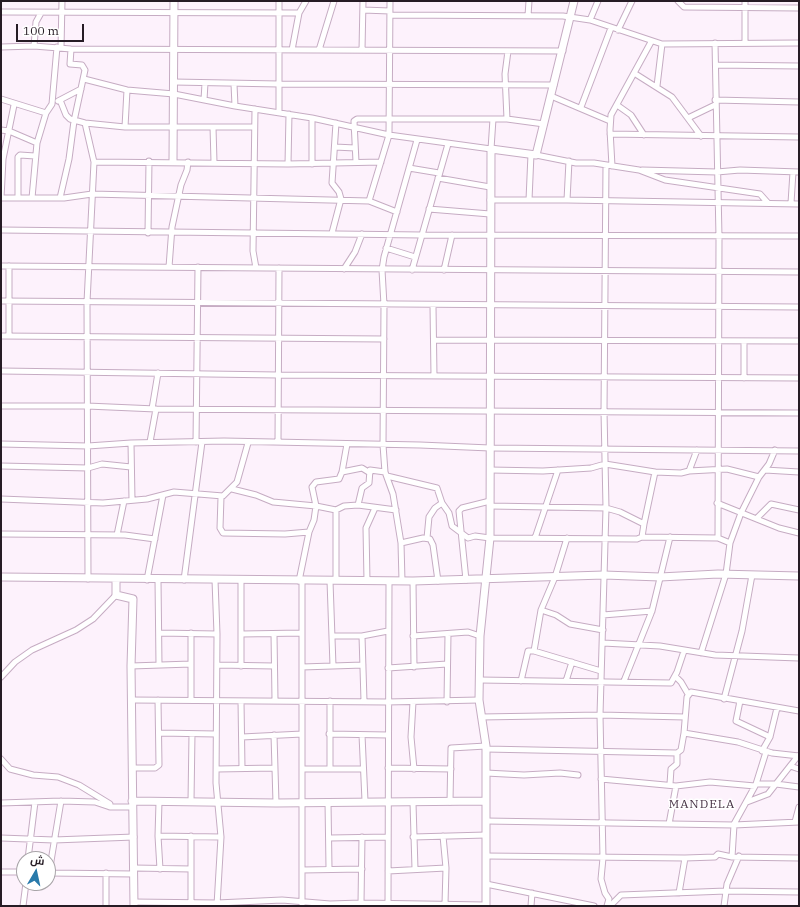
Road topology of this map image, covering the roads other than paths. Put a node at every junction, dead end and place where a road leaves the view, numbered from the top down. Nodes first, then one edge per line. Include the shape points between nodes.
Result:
1 (62, 1) edge
2 (174, 1) edge
3 (279, 1) edge
4 (306, 1) edge
5 (334, 1) edge
6 (362, 1) edge
7 (390, 1) edge
8 (529, 1) edge
9 (574, 1) edge
10 (598, 1) edge
11 (632, 1) edge
12 (678, 1) edge
13 (745, 1) edge
14 (745, 7) junction
15 (799, 8) edge
16 (363, 10) junction
17 (1, 12) edge
18 (62, 12) junction
19 (41, 13) junction
20 (174, 13) junction
21 (279, 13) junction
22 (299, 13) junction
23 (390, 13) junction
24 (528, 16) junction
25 (571, 16) junction
26 (590, 20) junction
27 (611, 28) junction
28 (618, 30) junction
29 (651, 42) junction
30 (715, 43) junction
31 (745, 43) junction
32 (799, 43) edge
33 (662, 44) junction
34 (34, 46) junction
35 (1, 47) edge
36 (59, 48) junction
37 (71, 49) junction
38 (174, 49) junction
39 (279, 50) junction
40 (292, 50) junction
41 (319, 50) junction
42 (362, 50) junction
43 (390, 50) junction
44 (508, 50) junction
45 (563, 51) junction
46 (716, 65) junction
47 (799, 66) edge
48 (634, 73) junction
49 (84, 79) junction
50 (174, 82) junction
51 (205, 83) junction
52 (234, 84) junction
53 (279, 84) junction
54 (390, 85) junction
55 (505, 85) junction
56 (554, 85) junction
57 (657, 86) junction
58 (81, 89) junction
59 (127, 90) junction
60 (174, 94) junction
61 (551, 96) junction
62 (1, 99) edge
63 (60, 100) junction
64 (204, 100) junction
65 (799, 102) edge
66 (715, 103) junction
67 (52, 104) junction
68 (14, 105) junction
69 (617, 105) junction
70 (235, 106) junction
71 (581, 108) junction
72 (255, 109) junction
73 (279, 112) junction
74 (46, 113) junction
75 (289, 114) junction
76 (312, 118) junction
77 (389, 118) junction
78 (688, 118) junction
79 (493, 119) junction
80 (506, 119) junction
81 (74, 121) junction
82 (610, 121) junction
83 (85, 123) junction
84 (336, 123) junction
85 (544, 124) junction
86 (174, 126) junction
87 (213, 126) junction
88 (125, 127) junction
89 (254, 127) junction
90 (354, 127) junction
91 (1, 130) edge
92 (9, 131) junction
93 (610, 134) junction
94 (389, 135) junction
95 (644, 135) junction
96 (701, 136) junction
97 (716, 136) junction
98 (799, 137) edge
99 (417, 140) junction
100 (37, 143) junction
101 (448, 144) junction
102 (336, 147) junction
103 (355, 148) junction
104 (491, 149) junction
105 (534, 155) junction
106 (34, 156) junction
107 (149, 161) junction
108 (569, 161) junction
109 (2, 162) edge
110 (94, 162) junction
111 (173, 162) junction
112 (188, 162) junction
113 (214, 162) junction
114 (356, 162) junction
115 (381, 162) junction
116 (254, 164) junction
117 (288, 164) junction
118 (312, 164) junction
119 (334, 164) junction
120 (606, 165) junction
121 (612, 166) junction
122 (409, 168) junction
123 (639, 170) junction
124 (717, 172) junction
125 (796, 172) edge
126 (438, 176) junction
127 (490, 187) junction
128 (717, 189) junction
129 (92, 194) junction
130 (148, 196) junction
131 (179, 197) junction
132 (1, 198) edge
133 (18, 198) junction
134 (32, 198) junction
135 (60, 198) junction
136 (253, 198) junction
137 (341, 199) junction
138 (490, 200) junction
139 (529, 200) junction
140 (567, 200) junction
141 (369, 201) junction
142 (606, 201) junction
143 (718, 202) junction
144 (768, 203) junction
145 (790, 203) junction
146 (799, 204) edge
147 (429, 209) junction
148 (396, 212) junction
149 (490, 214) junction
150 (1, 230) edge
151 (91, 232) junction
152 (148, 233) junction
153 (171, 233) junction
154 (253, 233) junction
155 (332, 233) junction
156 (362, 234) junction
157 (390, 235) junction
158 (490, 235) junction
159 (605, 235) junction
160 (422, 236) junction
161 (452, 236) junction
162 (799, 236) edge
163 (719, 237) junction
164 (386, 248) junction
165 (415, 257) junction
166 (1, 266) edge
167 (9, 266) junction
168 (89, 266) junction
169 (170, 267) junction
170 (198, 267) junction
171 (256, 268) junction
172 (279, 268) junction
173 (344, 269) junction
174 (382, 270) junction
175 (412, 270) junction
176 (444, 270) junction
177 (605, 270) junction
178 (491, 271) junction
179 (719, 271) junction
180 (799, 272) edge
181 (1, 301) edge
182 (9, 302) junction
183 (87, 302) junction
184 (197, 304) junction
185 (278, 304) junction
186 (384, 304) junction
187 (490, 305) junction
188 (433, 306) junction
189 (606, 306) junction
190 (719, 306) junction
191 (799, 307) edge
192 (1, 336) edge
193 (9, 336) junction
194 (87, 337) junction
195 (198, 339) junction
196 (278, 339) junction
197 (384, 339) junction
198 (434, 340) junction
199 (490, 341) junction
200 (799, 341) edge
201 (604, 342) junction
202 (719, 342) junction
203 (744, 342) junction
204 (1, 371) edge
205 (87, 372) junction
206 (158, 373) junction
207 (197, 373) junction
208 (278, 375) junction
209 (383, 376) junction
210 (434, 376) junction
211 (490, 376) junction
212 (604, 376) junction
213 (718, 378) junction
214 (744, 378) junction
215 (799, 378) edge
216 (1, 406) edge
217 (87, 406) junction
218 (154, 409) junction
219 (196, 409) junction
220 (277, 409) junction
221 (383, 409) junction
222 (490, 410) junction
223 (604, 411) junction
224 (717, 412) junction
225 (799, 413) edge
226 (150, 442) junction
227 (196, 442) junction
228 (202, 442) junction
229 (248, 442) junction
230 (278, 442) junction
231 (131, 443) junction
232 (1, 444) edge
233 (347, 444) junction
234 (383, 444) junction
235 (88, 446) junction
236 (490, 448) junction
237 (605, 450) junction
238 (697, 450) junction
239 (717, 450) junction
240 (775, 450) junction
241 (799, 451) edge
242 (605, 464) junction
243 (1, 466) edge
244 (132, 467) junction
245 (88, 468) junction
246 (490, 470) junction
247 (558, 470) junction
248 (718, 470) junction
249 (764, 470) junction
250 (689, 471) junction
251 (342, 472) junction
252 (655, 472) junction
253 (799, 472) edge
254 (370, 473) junction
255 (386, 474) junction
256 (759, 476) junction
257 (232, 489) junction
258 (195, 494) junction
259 (163, 495) junction
260 (222, 497) junction
261 (1, 499) edge
262 (132, 500) junction
263 (88, 501) junction
264 (124, 501) junction
265 (442, 503) junction
266 (490, 503) junction
267 (717, 503) junction
268 (358, 505) junction
269 (316, 506) junction
270 (545, 507) junction
271 (375, 508) junction
272 (606, 508) junction
273 (336, 510) junction
274 (396, 510) junction
275 (799, 510) edge
276 (741, 513) junction
277 (757, 518) junction
278 (644, 524) junction
279 (309, 532) junction
280 (799, 533) edge
281 (1, 534) edge
282 (461, 534) junction
283 (118, 535) junction
284 (88, 536) junction
285 (642, 537) junction
286 (670, 537) junction
287 (427, 538) junction
288 (490, 538) junction
289 (535, 538) junction
290 (568, 538) junction
291 (718, 538) junction
292 (155, 539) junction
293 (605, 539) junction
294 (401, 543) junction
295 (730, 543) junction
296 (726, 574) junction
297 (604, 575) junction
298 (752, 575) junction
299 (799, 576) edge
300 (1, 577) edge
301 (555, 577) junction
302 (660, 577) junction
303 (88, 579) junction
304 (486, 579) junction
305 (116, 580) junction
306 (147, 580) junction
307 (158, 580) junction
308 (184, 580) junction
309 (215, 580) junction
310 (241, 580) junction
311 (333, 580) junction
312 (466, 580) junction
313 (300, 581) junction
314 (367, 581) junction
315 (389, 581) junction
316 (402, 581) junction
317 (413, 581) junction
318 (438, 581) junction
319 (116, 595) junction
320 (541, 610) junction
321 (652, 611) junction
322 (603, 615) junction
323 (603, 630) junction
324 (388, 631) junction
325 (159, 633) junction
326 (191, 633) junction
327 (302, 633) junction
328 (217, 634) junction
329 (242, 634) junction
330 (274, 634) junction
331 (448, 634) junction
332 (332, 636) junction
333 (362, 636) junction
334 (413, 636) junction
335 (480, 636) junction
336 (603, 643) junction
337 (639, 644) junction
338 (534, 651) junction
339 (684, 651) junction
340 (701, 652) junction
341 (736, 656) junction
342 (799, 658) edge
343 (572, 662) junction
344 (159, 664) junction
345 (192, 664) junction
346 (446, 664) junction
347 (217, 665) junction
348 (363, 665) junction
349 (131, 666) junction
350 (241, 666) junction
351 (274, 666) junction
352 (333, 666) junction
353 (302, 667) junction
354 (414, 667) junction
355 (388, 668) junction
356 (601, 671) junction
357 (675, 676) junction
358 (1, 677) edge
359 (480, 680) junction
360 (521, 681) junction
361 (624, 681) junction
362 (566, 682) junction
363 (601, 682) junction
364 (688, 694) junction
365 (724, 699) junction
366 (132, 700) junction
367 (158, 700) junction
368 (192, 700) junction
369 (216, 700) junction
370 (240, 700) junction
371 (275, 700) junction
372 (479, 700) junction
373 (302, 701) junction
374 (330, 701) junction
375 (364, 701) junction
376 (740, 701) junction
377 (388, 702) junction
378 (414, 702) junction
379 (447, 702) junction
380 (777, 708) junction
381 (799, 711) edge
382 (600, 715) junction
383 (481, 717) junction
384 (685, 717) junction
385 (684, 733) junction
386 (159, 734) junction
387 (192, 734) junction
388 (216, 734) junction
389 (302, 734) junction
390 (329, 734) junction
391 (388, 734) junction
392 (274, 735) junction
393 (362, 735) junction
394 (242, 737) junction
395 (770, 737) junction
396 (486, 748) junction
397 (764, 751) junction
398 (602, 752) junction
399 (677, 753) junction
400 (799, 756) edge
401 (1, 759) edge
402 (790, 766) junction
403 (132, 768) junction
404 (242, 768) junction
405 (275, 768) junction
406 (330, 768) junction
407 (388, 768) junction
408 (217, 769) junction
409 (302, 769) junction
410 (362, 769) junction
411 (414, 769) junction
412 (451, 769) junction
413 (799, 769) edge
414 (486, 773) junction
415 (578, 775) dead end
416 (601, 779) junction
417 (670, 784) junction
418 (776, 784) junction
419 (756, 785) junction
420 (676, 786) junction
421 (799, 787) edge
422 (61, 801) junction
423 (365, 801) junction
424 (35, 802) junction
425 (159, 802) junction
426 (191, 802) junction
427 (218, 802) junction
428 (302, 802) junction
429 (328, 802) junction
430 (388, 802) junction
431 (450, 802) junction
432 (486, 802) junction
433 (747, 802) junction
434 (1, 803) edge
435 (276, 803) junction
436 (413, 803) junction
437 (132, 804) junction
438 (110, 807) junction
439 (799, 807) edge
440 (486, 821) junction
441 (797, 822) edge
442 (602, 823) junction
443 (670, 824) junction
444 (734, 824) junction
445 (486, 834) junction
446 (158, 836) junction
447 (191, 836) junction
448 (443, 836) junction
449 (134, 837) junction
450 (221, 837) junction
451 (362, 837) junction
452 (413, 837) junction
453 (1, 838) edge
454 (330, 838) junction
455 (388, 838) junction
456 (30, 839) junction
457 (54, 840) junction
458 (29, 851) edge
459 (52, 851) edge
460 (486, 856) junction
461 (739, 856) junction
462 (732, 857) junction
463 (603, 858) junction
464 (685, 858) junction
465 (799, 858) edge
466 (329, 868) junction
467 (446, 868) junction
468 (160, 869) junction
469 (191, 869) junction
470 (362, 869) junction
471 (302, 870) junction
472 (415, 870) junction
473 (134, 871) junction
474 (388, 871) junction
475 (1, 872) edge
476 (16, 872) edge
477 (56, 873) edge
478 (106, 873) junction
479 (486, 884) junction
480 (25, 891) edge
481 (726, 891) junction
482 (799, 892) edge
483 (532, 893) junction
484 (679, 893) junction
485 (557, 899) junction
486 (191, 902) junction
487 (361, 902) junction
488 (134, 904) edge
489 (158, 904) edge
490 (217, 904) edge
491 (243, 904) edge
492 (302, 904) edge
493 (388, 904) edge
494 (445, 904) junction
495 (330, 905) edge
496 (414, 905) edge
497 (23, 906) edge
498 (106, 906) edge
499 (486, 906) edge
500 (531, 906) edge
501 (555, 906) edge
502 (594, 906) edge
503 (607, 906) edge
504 (610, 906) edge
505 (724, 906) edge

1 - 18 street
2 - 20 street
3 - 21 street
4 - 22 street
5 - 41 street
6 - 16 street
7 - 23 street
8 - 24 street
9 - 25 street
10 - 26 street
11 - 28 street
12 - 14 street via 684,7
13 - 14 street
14 - 15 street
14 - 31 street
16 - 23 street
16 - 42 street
17 - 19 street
18 - 19 street
18 - 20 street
18 - 36 street
19 - 34 street via 36,22
20 - 21 street
20 - 38 street
21 - 22 street
21 - 39 street
22 - 40 street
23 - 24 street
23 - 43 street
24 - 25 street
25 - 26 street
25 - 45 street
26 - 27 street
27 - 28 street
27 - 71 street
28 - 29 street
29 - 33 street
29 - 48 street
30 - 31 street
30 - 33 street
30 - 46 street
31 - 32 street
33 - 57 street
34 - 35 street
34 - 36 street
36 - 37 street
36 - 67 street
37 - 38 street
37 - 49 street via 70,64 84,67
38 - 39 street
38 - 50 street
39 - 40 street
39 - 53 street
40 - 41 street
41 - 42 street
42 - 43 street
43 - 44 street
43 - 54 street
44 - 45 street
44 - 55 street
45 - 56 street
46 - 47 street
46 - 66 street
48 - 57 street
48 - 69 street
49 - 58 street
49 - 59 street
50 - 51 street
50 - 60 street
51 - 52 street
51 - 64 street
52 - 53 street
52 - 70 street
53 - 54 street
53 - 73 street
54 - 55 street
54 - 77 street
55 - 56 street
55 - 80 street
56 - 61 street
57 - 78 street via 672,97
58 - 63 street
58 - 81 street
59 - 60 street
59 - 88 street
60 - 64 street
60 - 86 street
61 - 71 street
61 - 85 street
62 - 68 street
63 - 67 street
63 - 81 street via 66,115
64 - 70 street
65 - 66 street
66 - 78 street
66 - 97 street
67 - 74 street
68 - 74 street
68 - 92 street
69 - 82 street
69 - 95 street via 631,115
70 - 72 street
71 - 82 street
72 - 73 street
72 - 89 street
73 - 75 street
74 - 100 street
75 - 76 street
75 - 117 street
76 - 84 street
76 - 118 street
77 - 79 street
77 - 90 street via 357,119 354,121
77 - 94 street
78 - 96 street
79 - 80 street
79 - 104 street
80 - 85 street
81 - 83 street
81 - 135 street
82 - 93 street
83 - 88 street
83 - 110 street
84 - 90 street
84 - 102 street
85 - 105 street
86 - 87 street
86 - 88 street
86 - 111 street
87 - 89 street
87 - 113 street
89 - 116 street
90 - 94 street
90 - 103 street
91 - 92 street
92 - 100 street
92 - 109 street
93 - 95 street
93 - 121 street
94 - 99 street
94 - 115 street
95 - 96 street
96 - 97 street
97 - 98 street
97 - 124 street
99 - 101 street
99 - 122 street
100 - 106 street
101 - 104 street
101 - 126 street
102 - 103 street
102 - 119 street
103 - 114 street
104 - 105 street
104 - 127 street
105 - 108 street
105 - 139 street
106 - 133 street via 18,157
106 - 134 street
107 - 110 street
107 - 111 street
107 - 130 street
108 - 120 street
108 - 140 street
109 - 132 street
110 - 129 street
111 - 112 street
112 - 113 street
112 - 131 street
113 - 116 street
114 - 115 street
114 - 119 street
115 - 141 street
116 - 117 street
116 - 136 street
117 - 118 street
118 - 119 street
119 - 137 street via 332,183
120 - 121 street
120 - 142 street
121 - 123 street
122 - 126 street
122 - 148 street
123 - 124 street
123 - 128 street via 659,179
124 - 125 street
124 - 128 street
125 - 145 street
126 - 127 street
126 - 147 street
127 - 138 street
128 - 143 street
128 - 144 street via 760,194
129 - 130 street
129 - 135 street
129 - 151 street
130 - 131 street
130 - 152 street
131 - 136 street
131 - 153 street
132 - 133 street
133 - 134 street
134 - 135 street
136 - 137 street
136 - 154 street
137 - 141 street
137 - 155 street
138 - 139 street
138 - 149 street
139 - 140 street
140 - 142 street
141 - 148 street
142 - 143 street
142 - 159 street
143 - 144 street
143 - 163 street
144 - 145 street
145 - 146 street
147 - 149 street
147 - 160 street
148 - 157 street
149 - 158 street
150 - 151 street
151 - 152 street
151 - 168 street
152 - 153 street
153 - 154 street
153 - 169 street
154 - 155 street
154 - 171 street
155 - 156 street
156 - 157 street
156 - 173 street
157 - 160 street
157 - 164 street
158 - 159 street
158 - 161 street
158 - 178 street
159 - 163 street
159 - 177 street
160 - 161 street
160 - 165 street
161 - 176 street
162 - 163 street
163 - 179 street
164 - 165 street
164 - 174 street
165 - 175 street
166 - 167 street
167 - 168 street
167 - 182 street
168 - 169 street
168 - 183 street
169 - 170 street
170 - 171 street
170 - 184 street
171 - 172 street
172 - 173 street
172 - 185 street
173 - 174 street
174 - 175 street
174 - 186 street
175 - 176 street
176 - 178 street
177 - 178 street
177 - 179 street
177 - 189 street
178 - 187 street
179 - 180 street
179 - 190 street
181 - 182 street
182 - 183 street
182 - 193 street
183 - 184 street
183 - 194 street
184 - 185 street
184 - 195 street
185 - 186 street
185 - 196 street
186 - 188 street
186 - 197 street
187 - 188 street
187 - 189 street
187 - 199 street
188 - 198 street
189 - 190 street
189 - 201 street
190 - 191 street
190 - 202 street
192 - 193 street
193 - 194 street
194 - 195 street
194 - 205 street
195 - 196 street
195 - 207 street
196 - 197 street
196 - 208 street
197 - 209 street
198 - 199 street
198 - 210 street
199 - 201 street
199 - 211 street
200 - 203 street
201 - 202 street
201 - 212 street
202 - 203 street
202 - 213 street
203 - 214 street
204 - 205 street
205 - 206 street
205 - 217 street
206 - 207 street
206 - 218 street
207 - 208 street
207 - 219 street
208 - 209 street
208 - 220 street
209 - 210 street
209 - 221 street
210 - 211 street
211 - 212 street
211 - 222 street
212 - 213 street
212 - 223 street
213 - 214 street
213 - 224 street
214 - 215 street
216 - 217 street
217 - 218 street
217 - 235 street
218 - 219 street
218 - 226 street
219 - 220 street
219 - 227 street
220 - 221 street
220 - 230 street
221 - 222 street
221 - 234 street
222 - 223 street
222 - 236 street
223 - 224 street
223 - 237 street
224 - 225 street
224 - 239 street
226 - 227 street
226 - 231 street
227 - 228 street
228 - 229 street
228 - 258 street
229 - 230 street
229 - 257 street via 237,482
230 - 233 street
231 - 235 street
231 - 244 street
232 - 235 street
233 - 234 street
233 - 251 street
234 - 236 street
234 - 255 street
235 - 245 street
236 - 237 street
236 - 246 street
237 - 238 street
237 - 242 street
238 - 239 street
238 - 250 street
239 - 240 street
239 - 248 street
240 - 241 street
240 - 249 street
242 - 247 street via 591,468
242 - 252 street
242 - 272 street
243 - 245 street
244 - 245 street via 102,464
244 - 262 street
245 - 263 street
246 - 247 street
246 - 266 street
247 - 270 street
248 - 250 street
248 - 256 street via 727,469
248 - 267 street
249 - 253 street
249 - 256 street
250 - 252 street
251 - 254 street via 362,468
251 - 269 street via 338,479 316,482 313,485
252 - 278 street
254 - 255 street via 372,470
254 - 268 street via 369,483 362,488
255 - 265 street via 436,487
255 - 274 street via 394,494
256 - 276 street
257 - 260 street
257 - 269 street via 273,502
258 - 259 street via 174,492
258 - 260 street
258 - 308 street
259 - 262 street
259 - 292 street
260 - 279 street via 220,528 223,533
261 - 263 street
262 - 264 street
263 - 264 street
263 - 284 street
264 - 283 street
265 - 282 street via 449,513 452,526
265 - 287 street via 428,517
266 - 270 street
266 - 282 street via 460,509
266 - 288 street
267 - 276 street
267 - 291 street
268 - 271 street
268 - 273 street via 344,506
269 - 273 street
269 - 279 street
270 - 272 street
270 - 289 street
271 - 274 street
271 - 314 street via 366,528
272 - 278 street
272 - 293 street
273 - 311 street
274 - 294 street
275 - 277 street via 771,504
276 - 277 street
276 - 295 street
277 - 280 street via 779,528
278 - 285 street
279 - 313 street
281 - 284 street
282 - 288 street via 468,538
282 - 312 street
283 - 284 street
283 - 292 street
284 - 303 street
285 - 286 street
285 - 293 street
286 - 291 street
286 - 302 street
287 - 294 street
287 - 318 street via 433,545
288 - 289 street
288 - 304 street
289 - 290 street
290 - 293 street
290 - 301 street
291 - 295 street
292 - 306 street
293 - 297 street
294 - 316 street
295 - 296 street
296 - 298 street
296 - 302 street
296 - 340 street
297 - 301 street
297 - 302 street
297 - 322 street
298 - 299 street
298 - 341 street
300 - 303 street
301 - 304 street
301 - 320 street
302 - 321 street
303 - 305 street
304 - 312 street
304 - 335 street
305 - 306 street
305 - 319 street
306 - 307 street
307 - 308 street
307 - 325 street
308 - 309 street
309 - 310 street
309 - 328 street
310 - 313 street
310 - 329 street
311 - 313 street
311 - 314 street
311 - 332 street
312 - 318 street
313 - 327 street
314 - 315 street
315 - 316 street
315 - 324 street
316 - 317 street
317 - 318 street
317 - 334 street
319 - 349 street via 133,599
319 - 358 street via 94,619 32,650 15,662
320 - 323 street via 556,615 570,624
320 - 338 street
321 - 322 street
321 - 337 street
322 - 323 street
323 - 336 street
324 - 333 street
324 - 355 street
325 - 326 street
325 - 344 street
326 - 328 street
326 - 345 street
327 - 330 street
327 - 353 street
328 - 347 street
329 - 330 street
329 - 350 street
330 - 351 street
331 - 334 street
331 - 335 street via 468,632
331 - 346 street
332 - 333 street
332 - 352 street
333 - 348 street
334 - 354 street
335 - 359 street
336 - 337 street
336 - 356 street
337 - 339 street
337 - 361 street
338 - 343 street
338 - 360 street via 526,652
339 - 340 street
339 - 357 street
340 - 341 street
341 - 342 street
341 - 365 street
343 - 356 street
343 - 362 street
344 - 345 street
344 - 349 street
345 - 368 street
346 - 354 street
346 - 379 street
347 - 350 street
347 - 369 street
348 - 352 street
348 - 375 street
349 - 366 street
350 - 351 street
351 - 371 street
352 - 353 street
353 - 373 street
354 - 355 street
355 - 377 street
356 - 363 street
357 - 361 street via 670,683 660,684
357 - 364 street
359 - 360 street
359 - 372 street
360 - 362 street
361 - 363 street
362 - 363 street
363 - 382 street
364 - 365 street via 691,692
364 - 384 street
365 - 376 street
366 - 367 street
366 - 403 street
367 - 368 street
367 - 386 street
368 - 369 street
369 - 370 street
369 - 388 street
370 - 371 street
370 - 394 street
371 - 373 street
372 - 379 street
372 - 383 street
373 - 374 street
373 - 389 street
374 - 375 street
374 - 390 street
375 - 377 street
376 - 380 street
376 - 395 street via 736,721
377 - 378 street
377 - 391 street
378 - 379 street
378 - 411 street via 411,737
380 - 381 street
380 - 395 street
382 - 383 street
382 - 384 street
382 - 398 street
383 - 396 street
384 - 385 street
385 - 397 street via 738,742
385 - 399 street via 681,750
386 - 387 street
386 - 403 street via 158,767
387 - 388 street
387 - 426 street
388 - 408 street
389 - 392 street
389 - 409 street
390 - 393 street
390 - 406 street
391 - 393 street
391 - 407 street
392 - 394 street
392 - 405 street
393 - 410 street
394 - 404 street
395 - 397 street
396 - 398 street
396 - 412 street via 451,748
396 - 414 street
397 - 400 street
397 - 419 street
398 - 399 street
398 - 416 street
399 - 417 street via 676,764 671,769
400 - 402 street
401 - 438 street via 10,769 58,778 79,785 110,804
402 - 413 street
402 - 418 street
403 - 437 street
404 - 405 street
404 - 408 street
405 - 435 street
406 - 409 street
406 - 410 street
407 - 411 street
407 - 430 street
408 - 427 street
409 - 428 street
410 - 423 street
411 - 412 street
412 - 431 street
414 - 415 street
414 - 432 street
416 - 417 street
416 - 442 street
417 - 420 street
418 - 419 street
418 - 421 street
418 - 433 street via 768,794
419 - 420 street via 710,782
419 - 433 street
420 - 443 street
422 - 424 street
422 - 438 street via 95,802
422 - 457 street
423 - 429 street
423 - 430 street
424 - 434 street
424 - 456 street
425 - 426 street
425 - 437 street
425 - 446 street
426 - 427 street
427 - 435 street
427 - 450 street
428 - 429 street
428 - 435 street
428 - 471 street
429 - 454 street
430 - 436 street
430 - 455 street
431 - 432 street
431 - 436 street
432 - 440 street
433 - 444 street
436 - 452 street
437 - 438 street
437 - 449 street
439 - 441 street
440 - 442 street
440 - 445 street
441 - 444 street
442 - 443 street
442 - 463 street
443 - 444 street
444 - 462 street
445 - 448 street
445 - 460 street
446 - 447 street
446 - 468 street
447 - 450 street
447 - 469 street
448 - 452 street
448 - 467 street
449 - 457 street
449 - 473 street
450 - 490 street
451 - 454 street
451 - 455 street
451 - 470 street
452 - 472 street
453 - 456 street
454 - 466 street
455 - 474 street
456 - 457 street
456 - 458 street
457 - 459 street
460 - 463 street
460 - 479 street
461 - 462 street
461 - 465 street
461 - 481 street
462 - 464 street via 718,854 714,857
463 - 464 street
463 - 503 street via 600,879 609,899
464 - 484 street
466 - 470 street
466 - 471 street
467 - 472 street
467 - 494 street
468 - 469 street
468 - 473 street
469 - 486 street
470 - 487 street
471 - 492 street
472 - 474 street
473 - 478 street
473 - 488 street
474 - 493 street
475 - 476 street
477 - 478 street
478 - 498 street
479 - 483 street
479 - 499 street
480 - 497 street
481 - 482 street
481 - 484 street
481 - 505 street
483 - 485 street
483 - 500 street
484 - 504 street via 621,895
485 - 501 street
485 - 502 street
486 - 489 street
486 - 490 street
487 - 493 street
487 - 495 street
488 - 489 street
490 - 491 street
491 - 492 street via 282,900
492 - 495 street
493 - 496 street
494 - 496 street
494 - 499 street

